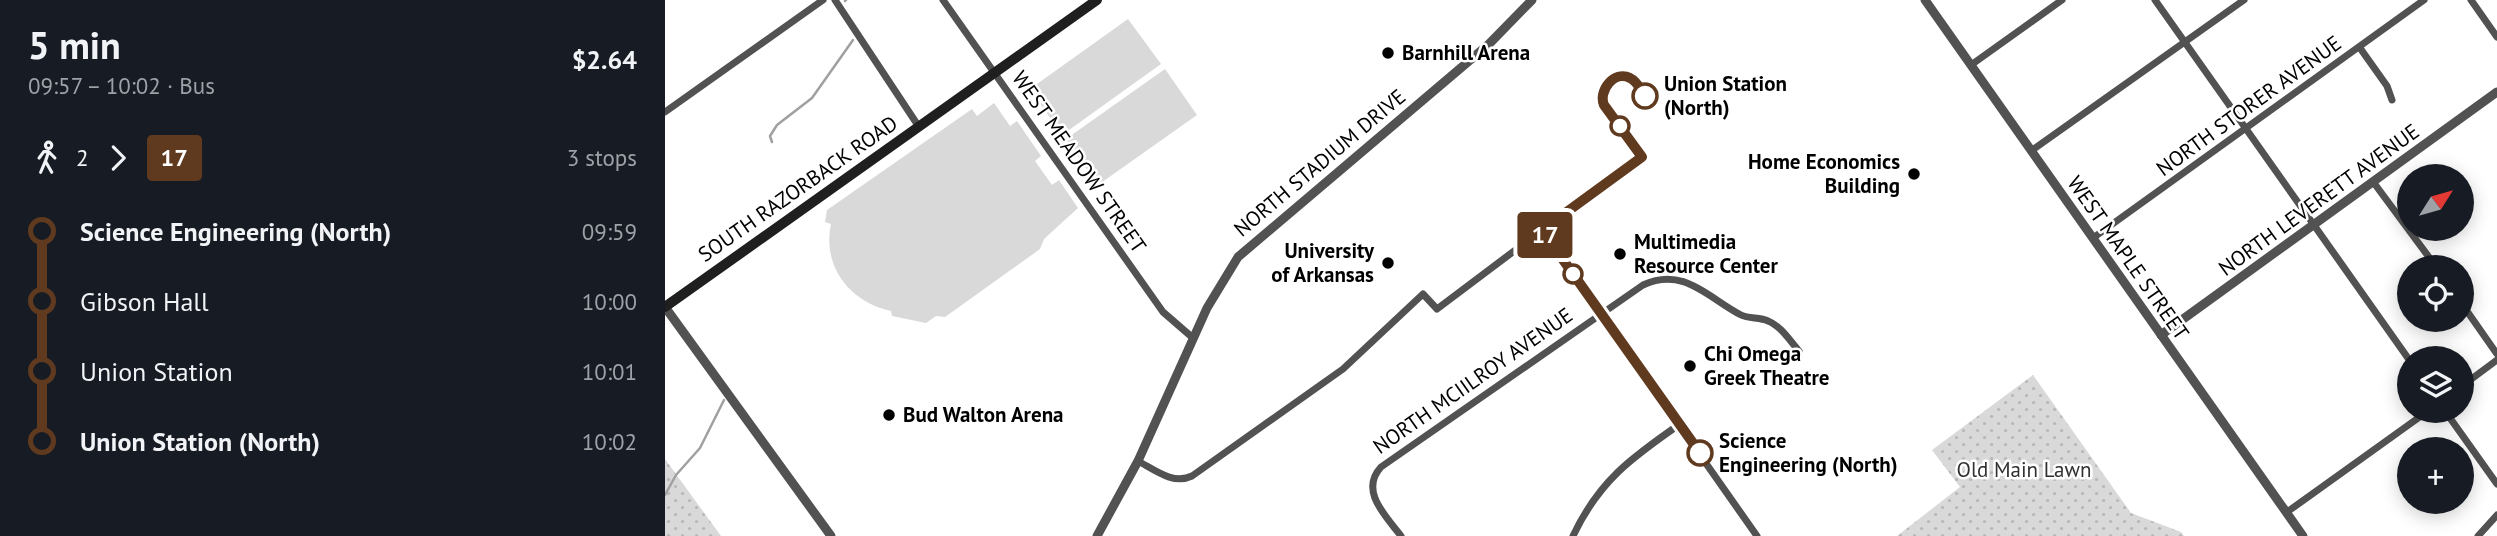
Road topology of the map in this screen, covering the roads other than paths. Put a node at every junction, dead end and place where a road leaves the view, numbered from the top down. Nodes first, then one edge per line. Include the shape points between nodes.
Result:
1 (823, 0) edge
2 (835, 0) edge
3 (943, 0) edge
4 (1097, 0) edge
5 (1532, 0) edge
6 (1925, 0) edge
7 (2062, 0) edge
8 (2155, 0) edge
9 (2244, 0) edge
10 (2424, 0) edge
11 (2471, 0) edge
12 (2497, 37) edge
13 (2185, 42) junction
14 (2360, 48) junction
15 (1971, 65) junction
16 (995, 74) junction
17 (2497, 92) edge
18 (2392, 100) dead end
19 (665, 112) edge
20 (919, 127) junction
21 (2248, 130) junction
22 (2031, 150) junction
23 (2374, 183) junction
24 (2315, 226) junction
25 (2093, 238) junction
26 (2427, 255) edge
27 (665, 306) edge
28 (1599, 312) junction
29 (2474, 321) edge
30 (2161, 335) junction
31 (1193, 338) junction
32 (2399, 346) edge
33 (1799, 351) dead end
34 (2497, 354) edge
35 (2497, 360) edge
36 (2474, 377) edge
37 (2411, 423) edge
38 (2454, 423) edge
39 (1680, 424) junction
40 (1137, 461) junction
41 (2497, 484) edge
42 (2287, 512) junction
43 (2497, 515) edge
44 (1577, 535) edge
45 (831, 536) edge
46 (1097, 536) edge
47 (1401, 536) edge
48 (1757, 536) edge
49 (2303, 536) edge
50 (2478, 536) edge

1 - 19 street
2 - 20 street
3 - 16 street, WEST MEADOW STREET
4 - 16 main road, SOUTH RAZORBACK ROAD
5 - 31 street, NORTH STADIUM DRIVE via 1489,44 1254,240 1223,279
6 - 15 street, WEST MAPLE STREET
7 - 15 street
8 - 13 street
9 - 13 street
10 - 14 street, NORTH STORER AVENUE
11 - 12 street
13 - 21 street
13 - 22 street
14 - 18 street
14 - 21 street, NORTH STORER AVENUE
15 - 22 street, WEST MAPLE STREET
16 - 20 main road, SOUTH RAZORBACK ROAD
16 - 31 street, WEST MEADOW STREET via 1163,312
17 - 23 street, NORTH LEVERETT AVENUE
20 - 27 main road, SOUTH RAZORBACK ROAD
21 - 24 street
21 - 25 street, NORTH STORER AVENUE
22 - 25 street, WEST MAPLE STREET
23 - 24 street, NORTH LEVERETT AVENUE
23 - 26 street
24 - 30 street, NORTH LEVERETT AVENUE
24 - 32 street
25 - 30 street, WEST MAPLE STREET
27 - 45 street
28 - 33 street, NORTH MCIILROY AVENUE via 1652,281 1686,281 1743,316 1778,327
28 - 39 street
28 - 40 street via 1542,230 1437,309 1423,295 1343,369 1192,476 1169,477
28 - 47 street, NORTH MCIILROY AVENUE via 1381,467 1372,482 1374,496
29 - 34 street
30 - 42 street, WEST MAPLE STREET
31 - 40 street, NORTH STADIUM DRIVE
35 - 36 street
37 - 42 street
38 - 41 street
39 - 44 street via 1604,483
39 - 48 street
40 - 46 street, NORTH STADIUM DRIVE
42 - 49 street, WEST MAPLE STREET
43 - 50 street

